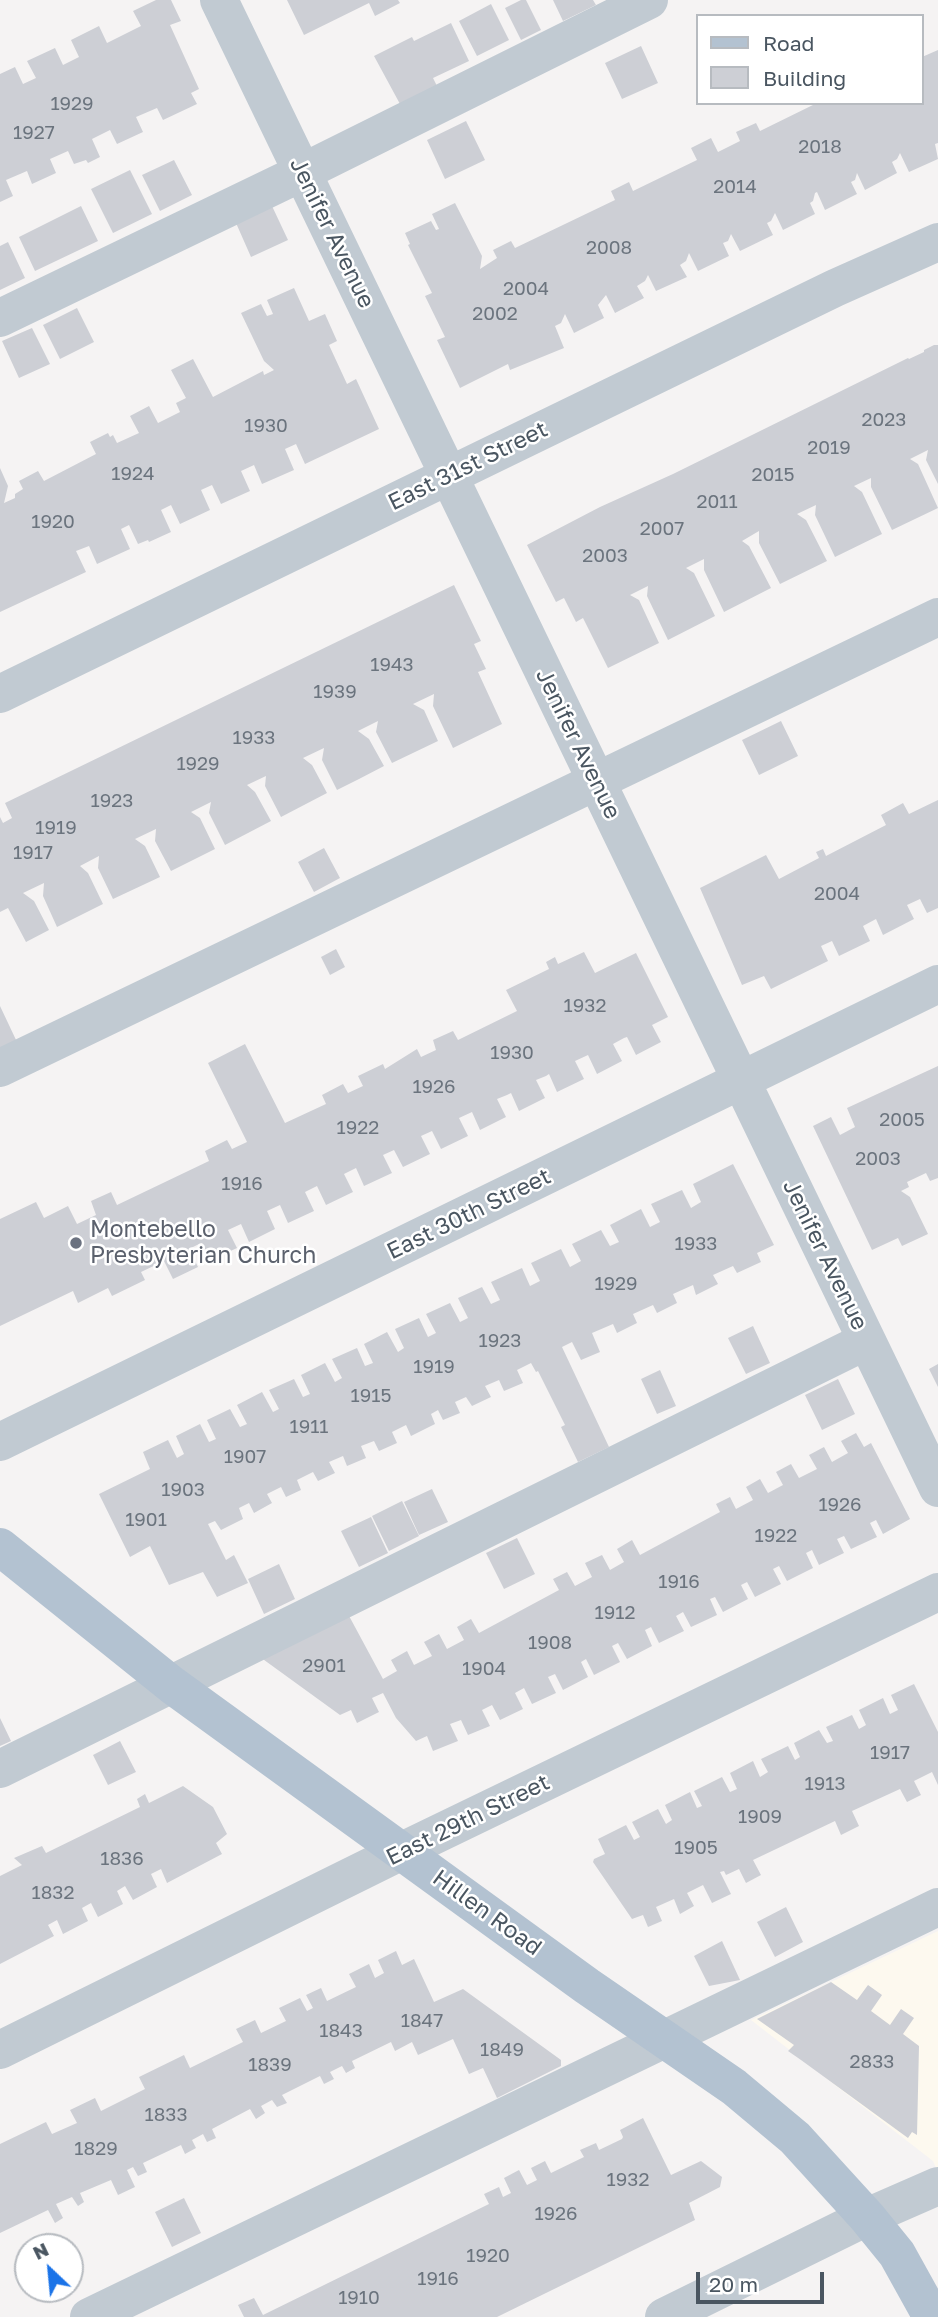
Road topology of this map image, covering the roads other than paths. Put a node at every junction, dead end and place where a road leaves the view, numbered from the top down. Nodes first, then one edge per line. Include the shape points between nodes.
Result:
1 (219, 0) edge
2 (649, 0) edge
3 (303, 172) junction
4 (938, 242) edge
5 (0, 318) edge
6 (447, 476) junction
7 (938, 617) edge
8 (0, 694) edge
9 (596, 783) junction
10 (938, 984) edge
11 (0, 1069) edge
12 (741, 1082) junction
13 (866, 1340) junction
14 (0, 1442) edge
15 (938, 1488) edge
16 (0, 1547) edge
17 (938, 1592) edge
18 (172, 1685) junction
19 (0, 1769) edge
20 (402, 1852) junction
21 (938, 1907) edge
22 (664, 2039) junction
23 (0, 2050) edge
24 (938, 2186) edge
25 (867, 2217) junction
26 (89, 2317) edge
27 (664, 2317) edge
28 (932, 2317) edge

1 - 3 street, Jenifer Avenue
2 - 3 street
3 - 5 street
3 - 6 street, Jenifer Avenue
4 - 6 street, East 31st Street
6 - 8 street, East 31st Street
6 - 9 street, Jenifer Avenue
7 - 9 street
9 - 11 street
9 - 12 street, Jenifer Avenue
10 - 12 street, East 30th Street
12 - 13 street, Jenifer Avenue
12 - 14 street, East 30th Street
13 - 15 street, Jenifer Avenue
13 - 18 street
16 - 18 main road, Hillen Road
17 - 20 street, East 29th Street
18 - 19 street
18 - 20 main road, Hillen Road
20 - 22 main road, Hillen Road
20 - 23 street, East 29th Street
21 - 22 street
22 - 25 main road, Hillen Road via 734,2087 795,2138
22 - 26 street
24 - 25 street
25 - 27 street
25 - 28 main road, Hillen Road via 897,2254

